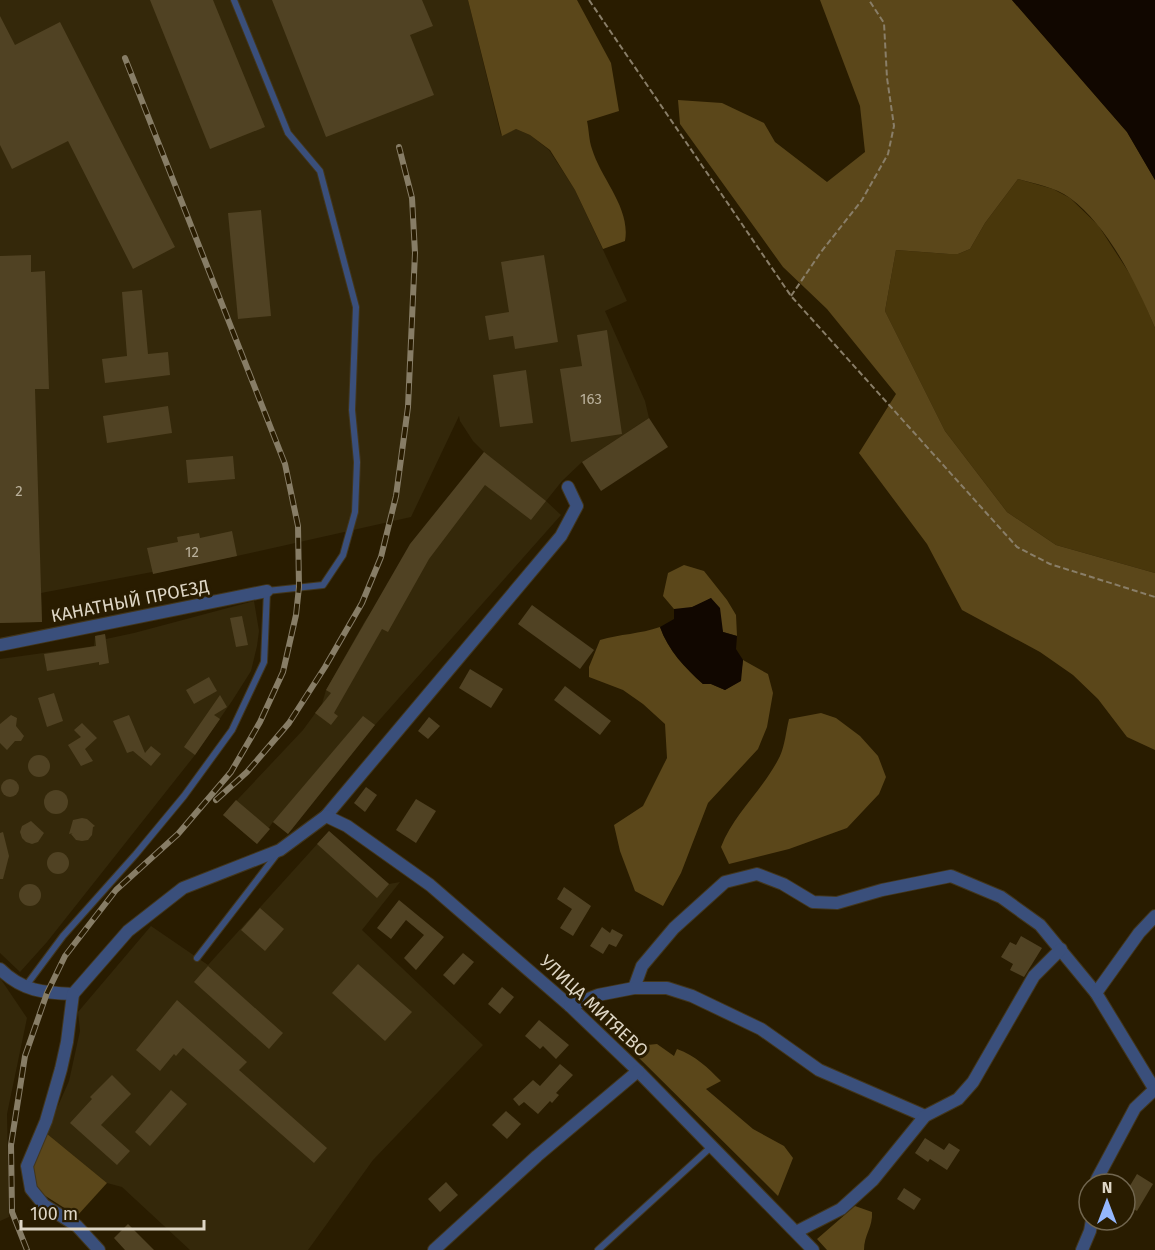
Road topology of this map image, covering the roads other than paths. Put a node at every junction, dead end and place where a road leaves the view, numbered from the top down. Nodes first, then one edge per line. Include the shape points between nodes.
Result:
1 (234, 0) edge
2 (568, 487) dead end
3 (267, 591) junction
4 (0, 645) edge
5 (326, 816) junction
6 (280, 850) junction
7 (1155, 916) edge
8 (1061, 950) junction
9 (196, 958) dead end
10 (0, 969) edge
11 (24, 987) junction
12 (634, 988) junction
13 (1096, 993) junction
14 (73, 994) junction
15 (570, 1006) junction
16 (638, 1071) junction
17 (1155, 1090) edge
18 (925, 1116) junction
19 (712, 1146) junction
20 (1101, 1172) edge
21 (796, 1232) junction
22 (1090, 1232) edge
23 (99, 1250) edge
24 (434, 1250) edge
25 (598, 1250) edge
26 (813, 1250) edge
27 (1082, 1250) edge

1 - 3 lane via 288,132 320,171 356,307 352,410 357,462 355,512 343,555 323,585
2 - 5 street via 576,506 561,536
3 - 4 street, КАНАТНЫЙ ПРОЕЗД
3 - 11 lane via 264,662 232,730 184,796
5 - 6 street
5 - 15 street, УЛИЦА МИТЯЕВО via 347,826 429,885
6 - 9 lane
6 - 14 street via 183,888 128,931
7 - 13 street
8 - 12 street via 1040,925 1001,897 951,876 837,903 813,902 757,874 725,882 674,928 642,966
8 - 13 street
8 - 18 street via 1034,976 973,1082 958,1099
10 - 11 street
11 - 14 street
12 - 15 street via 598,995
12 - 18 street via 667,988 692,996 761,1029 819,1070
13 - 17 street
14 - 23 street via 61,1069 46,1121 27,1166 31,1190 44,1204 77,1226
15 - 16 street, УЛИЦА МИТЯЕВО
16 - 19 street, УЛИЦА МИТЯЕВО
16 - 24 street
17 - 20 street via 1135,1108
18 - 21 street via 873,1180 842,1209
19 - 21 street, УЛИЦА МИТЯЕВО
19 - 25 lane
21 - 26 street, УЛИЦА МИТЯЕВО
22 - 27 street

